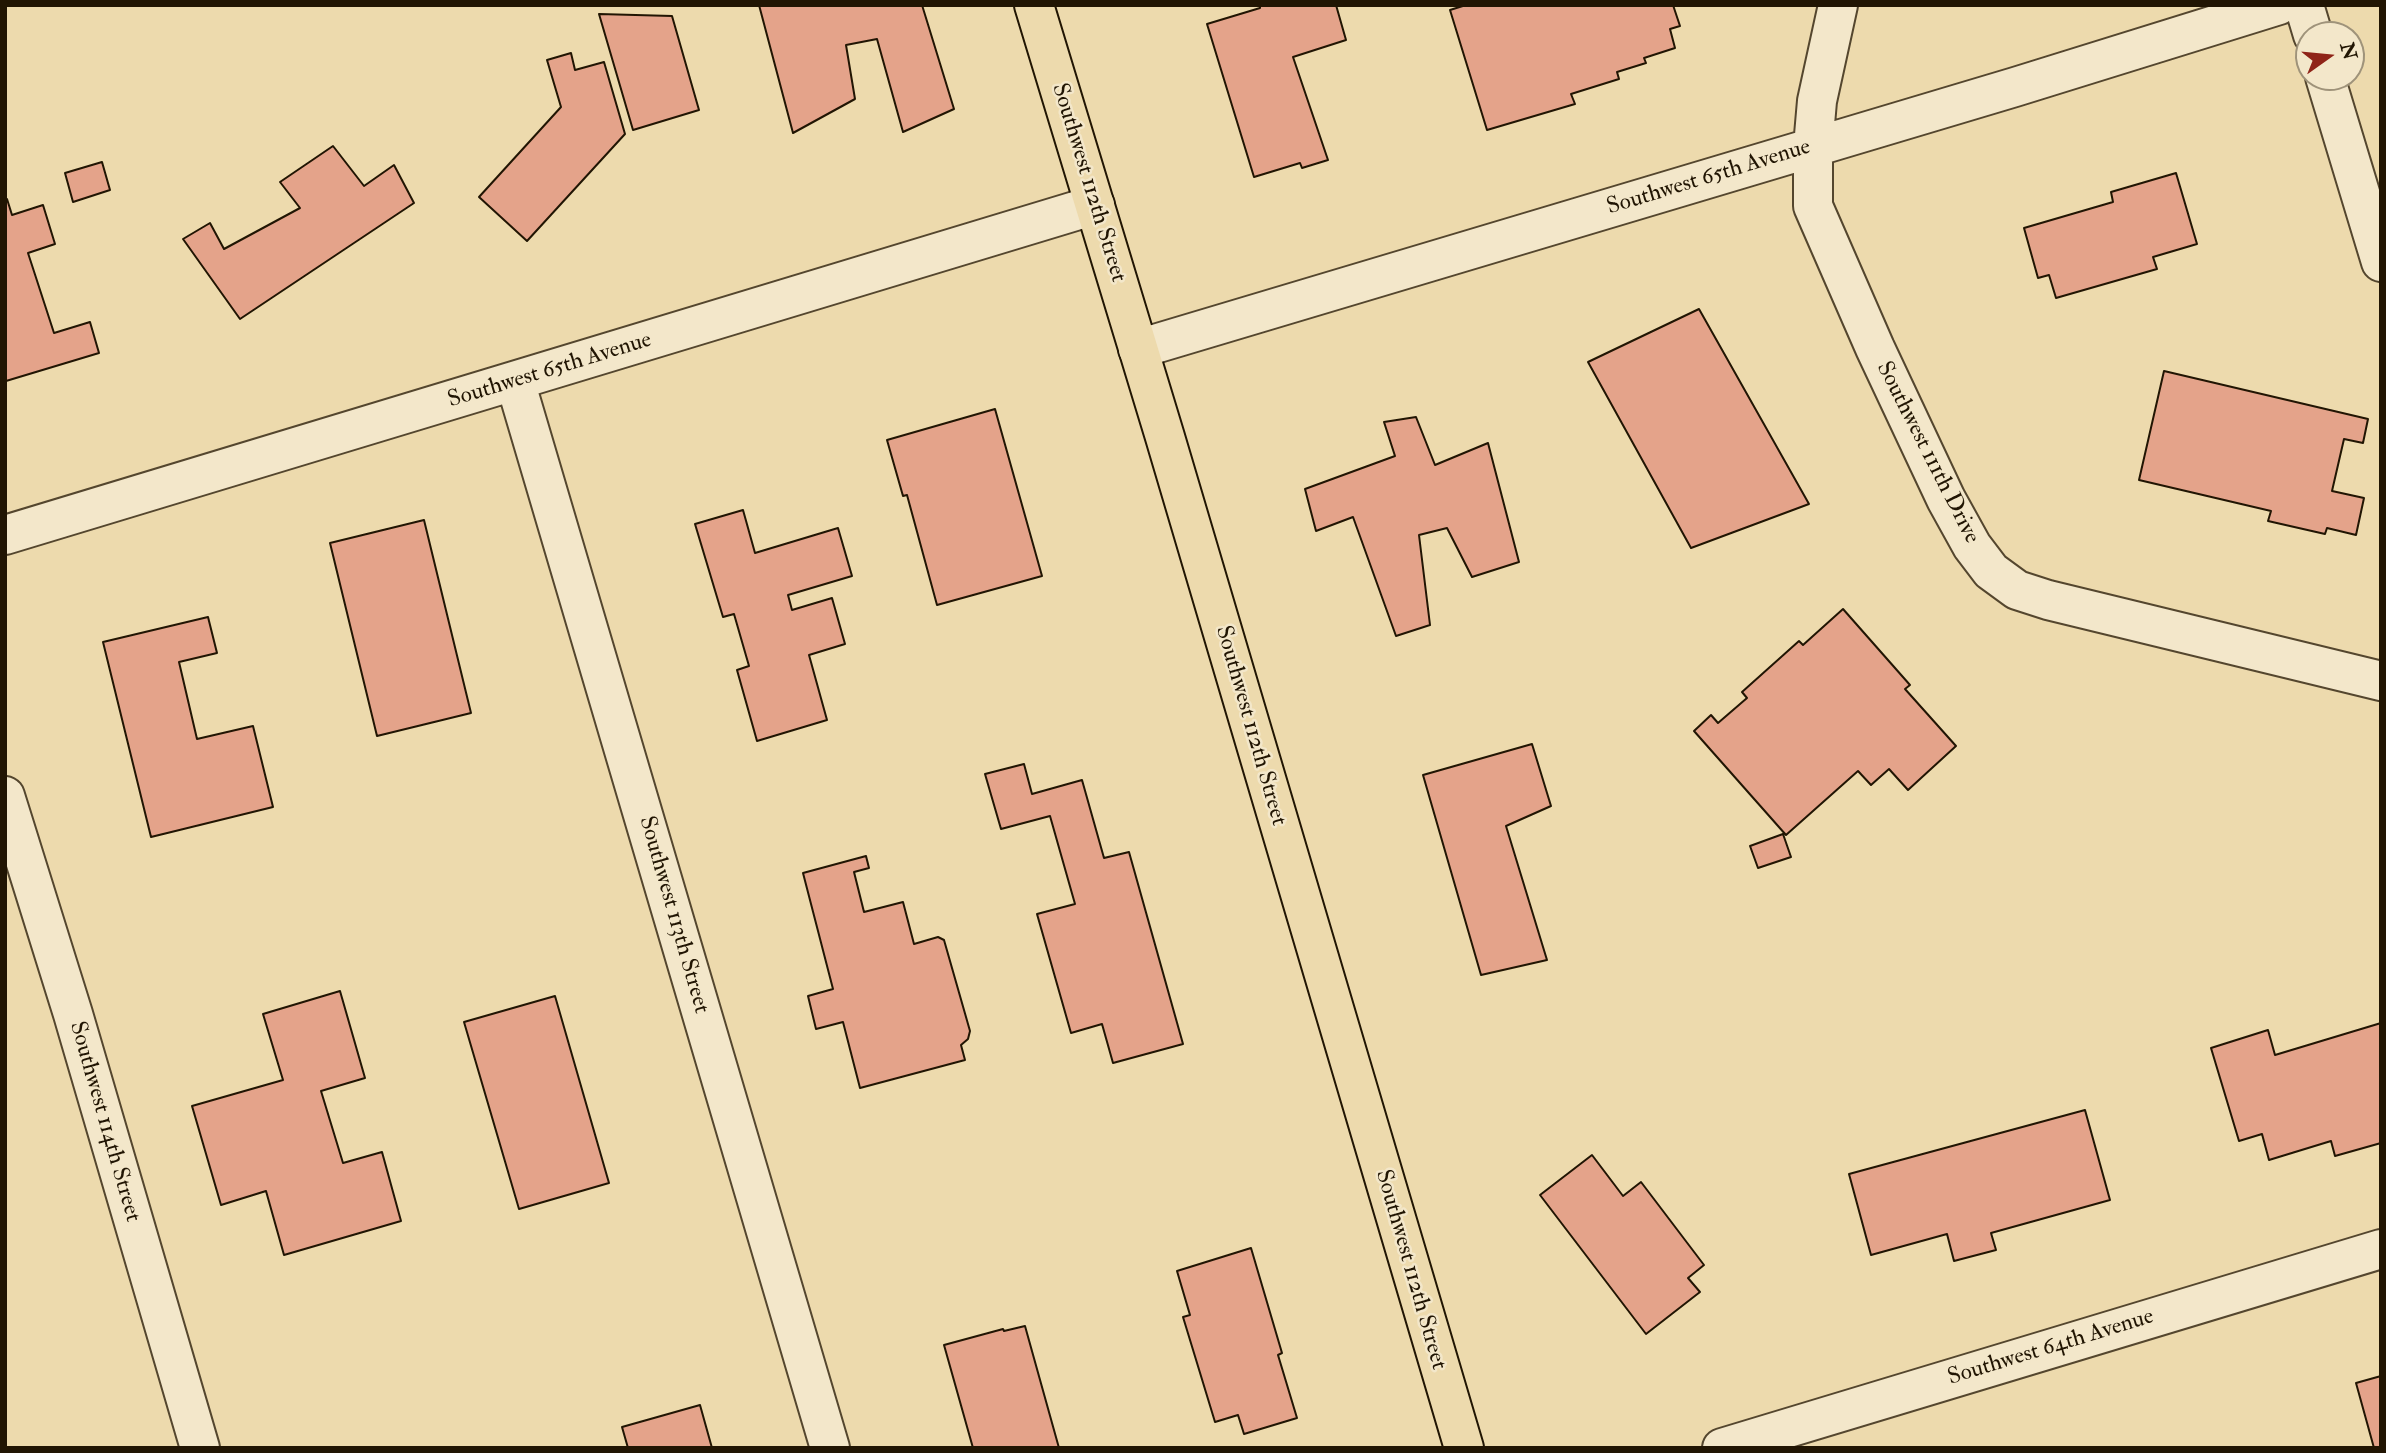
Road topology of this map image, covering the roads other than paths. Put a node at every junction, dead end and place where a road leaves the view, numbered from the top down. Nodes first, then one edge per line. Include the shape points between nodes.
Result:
1 (1034, 5) edge
2 (1838, 5) edge
3 (2278, 5) edge
4 (2329, 91) edge
5 (1813, 147) junction
6 (1095, 205) junction
7 (2381, 261) edge
8 (1138, 349) junction
9 (515, 381) junction
10 (5, 535) edge
11 (2381, 681) edge
12 (5, 796) edge
13 (2381, 1249) edge
14 (200, 1448) edge
15 (830, 1448) edge
16 (1464, 1448) edge
17 (1721, 1448) edge

1 - 6 main road, Southwest 112th Street
2 - 5 street, Southwest 111th Drive via 1817,101
3 - 5 street, Southwest 65th Avenue
4 - 7 street
5 - 8 street, Southwest 65th Avenue
5 - 11 street, Southwest 111th Drive via 1813,206 1946,499 1991,571 2017,590 2048,600
6 - 8 main road, Southwest 112th Street
6 - 9 street, Southwest 65th Avenue
8 - 16 main road, Southwest 112th Street
9 - 10 street, Southwest 65th Avenue
9 - 15 street, Southwest 113th Street
12 - 14 street, Southwest 114th Street
13 - 17 street, Southwest 64th Avenue

